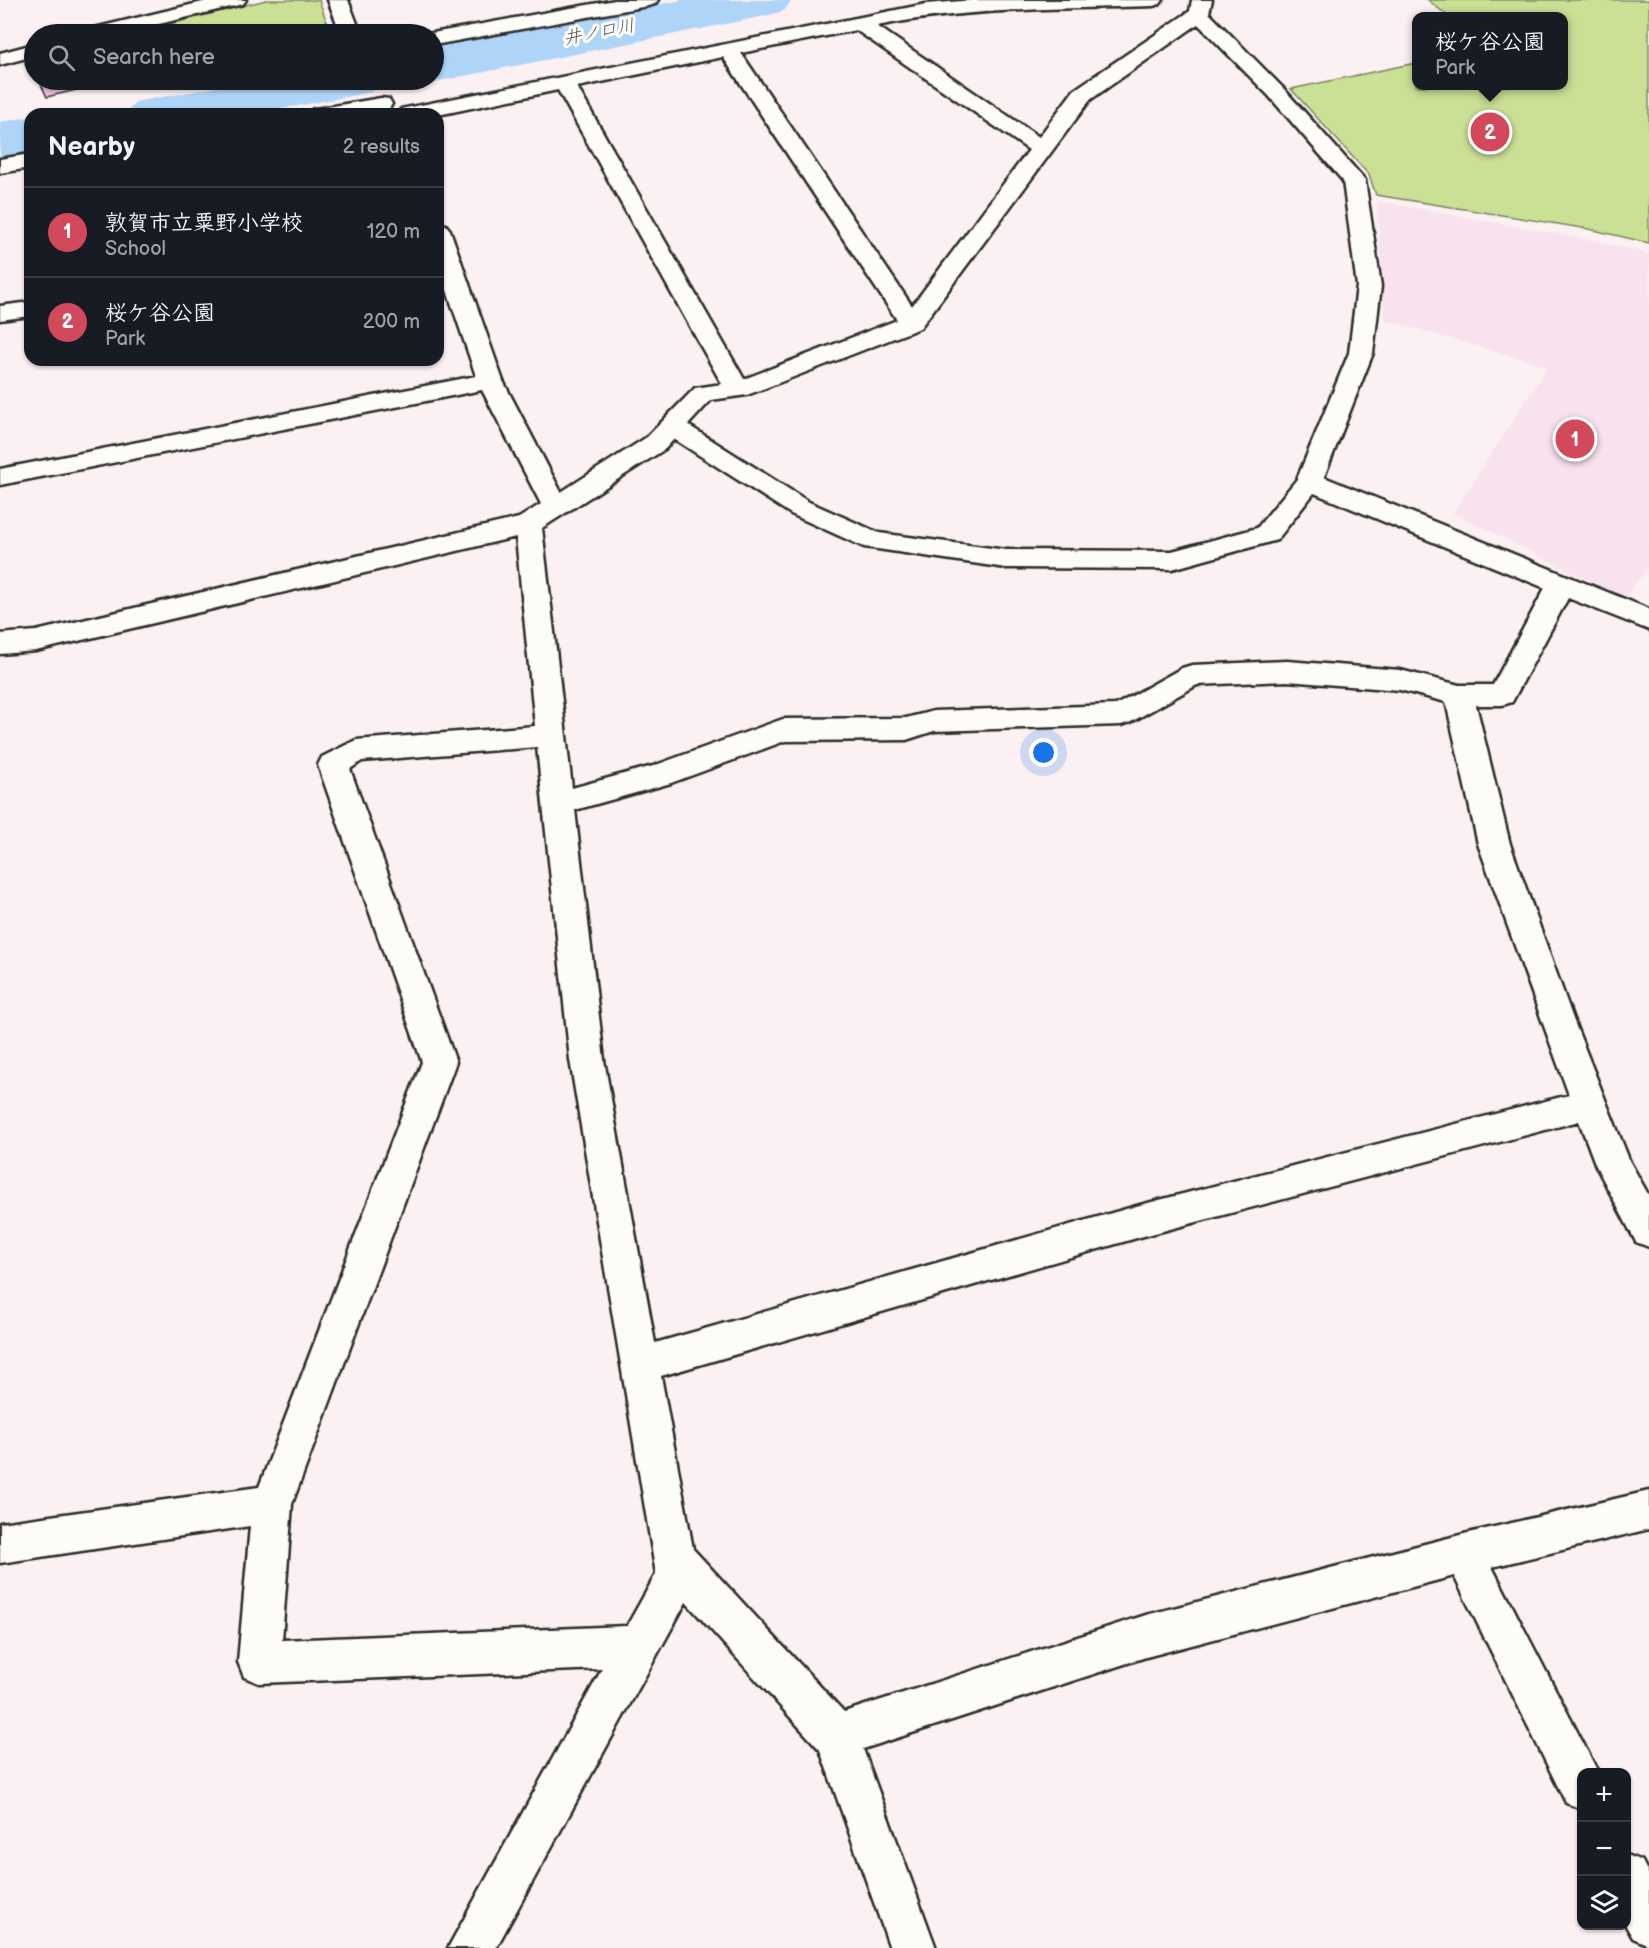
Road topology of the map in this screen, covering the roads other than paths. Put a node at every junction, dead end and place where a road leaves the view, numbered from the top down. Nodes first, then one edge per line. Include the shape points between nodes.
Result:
1 (153, 0) edge
2 (236, 0) edge
3 (338, 0) edge
4 (648, 0) edge
5 (1153, 0) edge
6 (1200, 7) edge
7 (167, 15) junction
8 (859, 23) junction
9 (132, 24) edge
10 (347, 24) edge
11 (444, 37) edge
12 (728, 49) junction
13 (24, 53) edge
14 (0, 59) edge
15 (564, 83) junction
16 (380, 101) edge
17 (348, 108) edge
18 (439, 108) edge
19 (1042, 149) junction
20 (24, 162) edge
21 (0, 166) edge
22 (444, 249) edge
23 (24, 310) edge
24 (0, 314) edge
25 (911, 323) junction
26 (490, 381) junction
27 (738, 390) junction
28 (672, 426) junction
29 (0, 477) edge
30 (1309, 481) junction
31 (542, 516) junction
32 (1562, 583) junction
33 (1649, 620) edge
34 (0, 644) edge
35 (1459, 695) junction
36 (551, 735) junction
37 (558, 803) junction
38 (1590, 1104) junction
39 (1649, 1231) edge
40 (640, 1365) junction
41 (272, 1504) junction
42 (1649, 1510) edge
43 (0, 1543) edge
44 (1464, 1554) junction
45 (673, 1558) junction
46 (637, 1647) junction
47 (837, 1736) junction
48 (1577, 1779) edge
49 (1631, 1887) edge
50 (1649, 1922) edge
51 (471, 1948) edge
52 (913, 1948) edge

1 - 7 street
2 - 7 street
3 - 10 street
4 - 11 street
5 - 8 street via 986,5 926,10
6 - 19 street via 1082,95
6 - 30 street via 1354,180 1369,286 1361,353
7 - 9 street
8 - 12 street
8 - 19 street
12 - 15 street
12 - 25 street
13 - 14 street
15 - 18 street
15 - 27 street
16 - 17 street
19 - 25 street
20 - 21 street
22 - 26 street
23 - 24 street
25 - 27 street
26 - 29 street
26 - 31 street
27 - 28 street via 704,393
28 - 30 street via 801,508 874,541 1006,559 1172,560 1267,534
28 - 31 street via 656,443
30 - 32 street
31 - 34 street via 36,641
31 - 36 street
32 - 33 street
32 - 35 street via 1502,694
35 - 37 street via 1400,680 1287,671 1192,675 1120,715 934,721 906,729 783,730 660,775
35 - 38 street via 1494,844
36 - 37 street
36 - 41 street via 356,751 333,765 439,1062
37 - 40 street via 587,1060
38 - 39 street via 1614,1166
38 - 40 street via 1140,1221
40 - 45 street
41 - 43 street
41 - 46 street via 259,1662
42 - 44 street
44 - 47 street via 1146,1636
44 - 48 street
45 - 46 street via 677,1577
45 - 47 street
46 - 51 street
47 - 52 street
49 - 50 street

